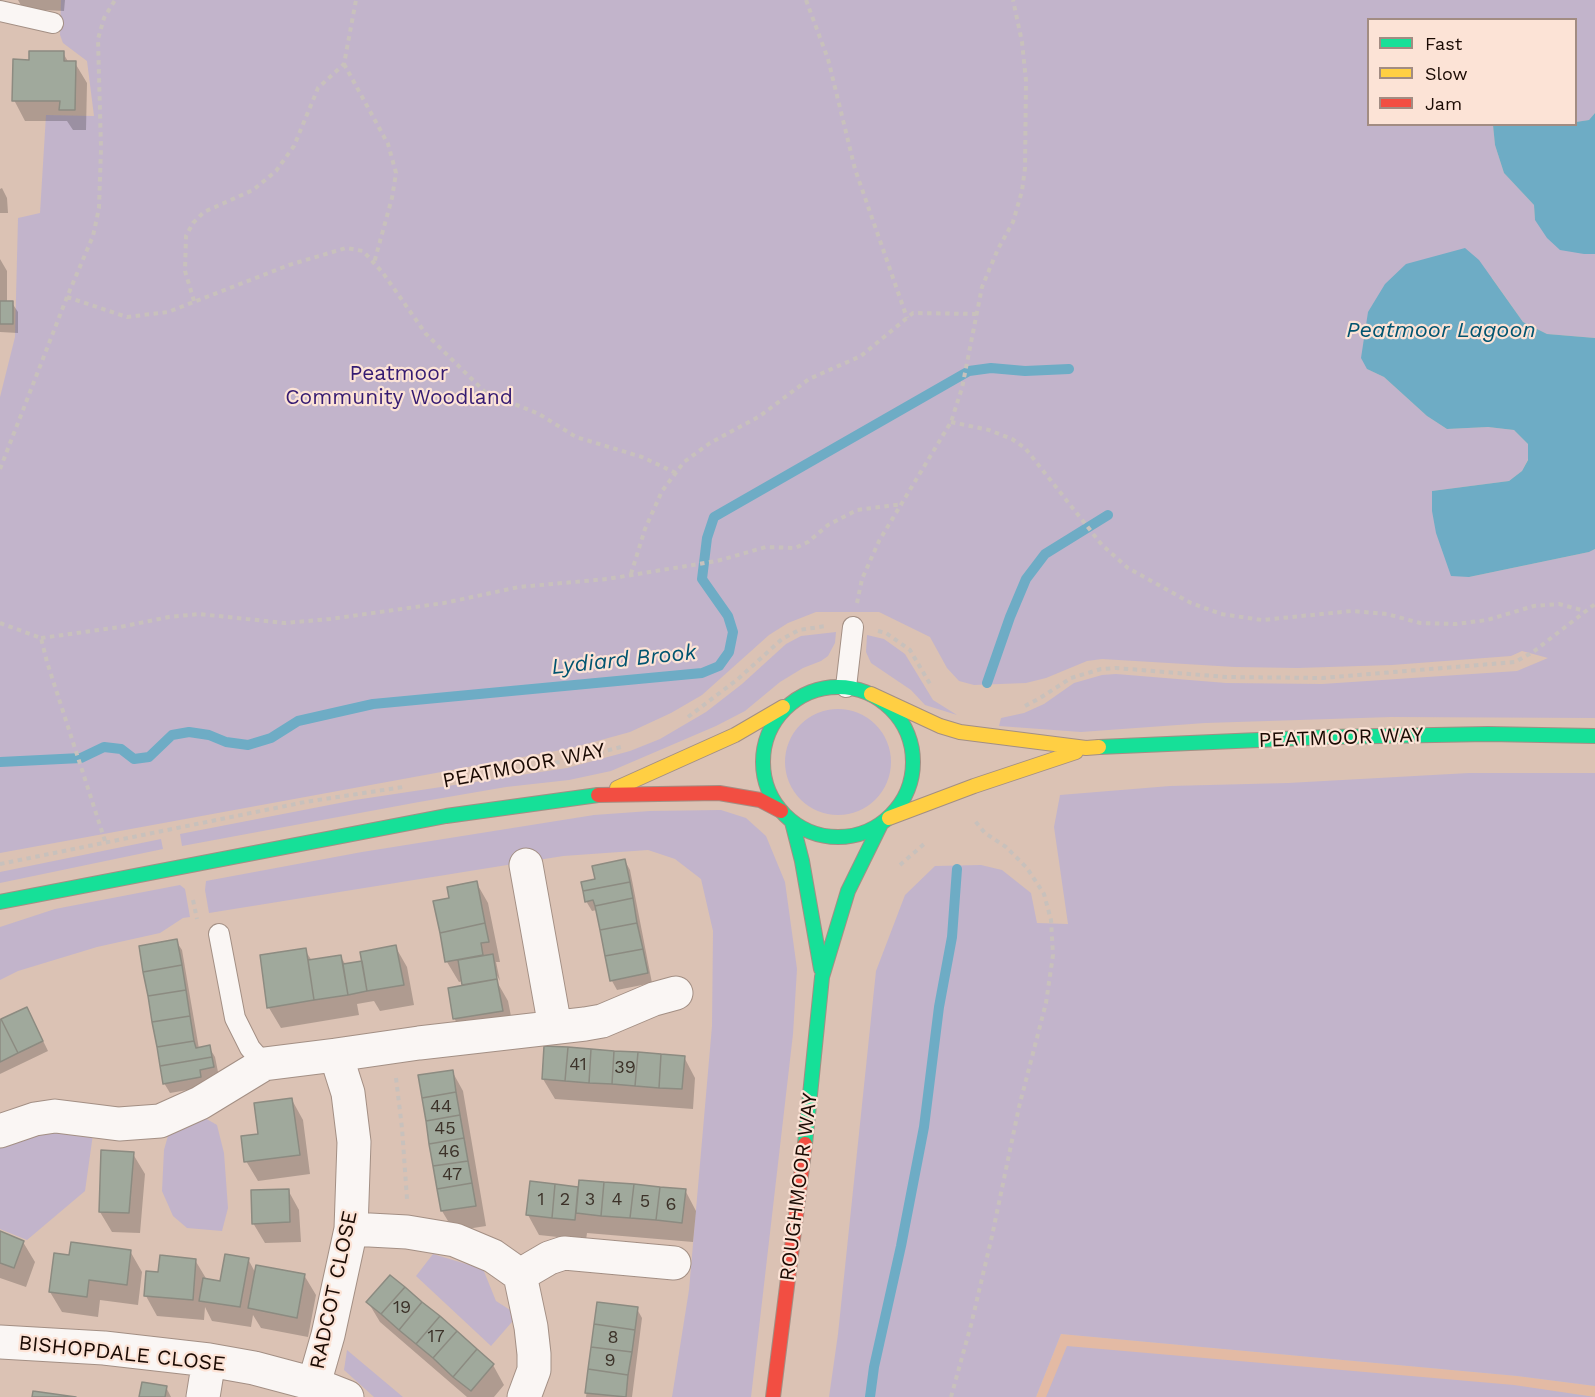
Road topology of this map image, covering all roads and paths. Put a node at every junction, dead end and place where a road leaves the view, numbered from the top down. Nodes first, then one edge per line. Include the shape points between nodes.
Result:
1 (115, 0) edge
2 (356, 0) edge
3 (806, 0) edge
4 (1013, 0) edge
5 (0, 11) edge
6 (53, 23) dead end
7 (345, 64) junction
8 (374, 263) junction
9 (67, 297) junction
10 (194, 301) junction
11 (976, 314) junction
12 (907, 318) junction
13 (951, 422) junction
14 (0, 469) edge
15 (676, 473) junction
16 (903, 504) junction
17 (631, 574) junction
18 (1595, 604) edge
19 (1586, 611) junction
20 (0, 623) edge
21 (853, 627) junction
22 (41, 638) junction
23 (846, 687) junction
24 (932, 689) dead end
25 (872, 694) junction
26 (796, 699) junction
27 (1022, 707) dead end
28 (684, 719) dead end
29 (1595, 736) edge
30 (628, 745) dead end
31 (1086, 748) junction
32 (498, 772) dead end
33 (407, 787) dead end
34 (604, 794) junction
35 (781, 811) junction
36 (972, 818) dead end
37 (885, 821) junction
38 (792, 822) junction
39 (931, 840) dead end
40 (106, 844) junction
41 (0, 864) edge
42 (526, 865) dead end
43 (896, 871) dead end
44 (4, 903) edge
45 (219, 934) dead end
46 (822, 977) junction
47 (676, 993) dead end
48 (555, 1027) junction
49 (391, 1048) junction
50 (336, 1055) junction
51 (264, 1064) junction
52 (0, 1131) edge
53 (351, 1228) junction
54 (407, 1232) junction
55 (674, 1263) dead end
56 (520, 1275) junction
57 (0, 1342) edge
58 (209, 1360) junction
59 (314, 1384) junction
60 (203, 1397) edge
61 (347, 1397) edge
62 (524, 1397) edge
63 (773, 1397) edge
64 (951, 1397) edge

1 - 9 path via 104,18 99,39 99,208 93,236
2 - 7 path
3 - 12 path via 828,59 855,169
4 - 11 path via 1026,81 1023,180 1013,222 982,287
5 - 6 lane
7 - 8 path via 388,144 396,172
7 - 10 path via 318,88 294,146 276,171 253,190 204,212 193,223 186,236 185,271
8 - 10 path via 363,250 346,248
8 - 15 path via 426,334 485,392 539,414 576,437 642,457
9 - 10 path via 127,317 168,312
9 - 14 path
11 - 12 path via 928,312 913,313
11 - 13 path via 969,358
12 - 15 path via 861,356 809,379 760,416 710,443
13 - 16 path
13 - 19 path via 989,430 1025,448 1102,545 1128,567 1191,603 1221,614 1262,620 1352,611 1387,614 1420,623 1456,624 1487,620 1534,606 1559,604
15 - 17 path via 662,491 645,529
16 - 17 path via 857,510 795,548 766,547 717,561
16 - 21 path via 879,541 862,579
17 - 22 path via 519,587 444,603 330,619 285,623 199,614
18 - 19 path
19 - 27 path via 1515,662 1322,678 1101,669 1071,678
20 - 22 path
21 - 23 lane
21 - 24 path via 886,633 900,641 919,663
21 - 28 path via 814,627 782,639 721,693
22 - 40 path
23 - 25 main road
23 - 26 main road via 825,687
25 - 31 main road, PEATMOOR WAY via 960,732
25 - 37 main road via 885,702 905,726 914,756 910,787 903,802
26 - 34 main road, PEATMOOR WAY via 735,735
26 - 35 main road via 774,722 764,752 766,783
29 - 31 main road, PEATMOOR WAY via 1327,737
30 - 32 path, PEATMOOR WAY via 566,761
31 - 37 main road, PEATMOOR WAY
33 - 40 path via 305,802
34 - 35 main road, PEATMOOR WAY via 719,793 760,800
34 - 44 main road, PEATMOOR WAY via 435,818
35 - 38 main road
36 - 64 path via 1027,868 1044,894 1051,920 1053,955 1046,1003
37 - 38 main road via 852,837 836,838
37 - 46 main road, ROUGHMOOR WAY via 848,891
38 - 46 main road, ROUGHMOOR WAY
39 - 43 path via 917,848
40 - 41 path
42 - 48 street
45 - 51 lane via 235,1018 250,1048
46 - 63 main road, ROUGHMOOR WAY
47 - 48 street via 602,1021
48 - 49 street
49 - 50 street
49 - 54 path via 402,1128
50 - 51 street
50 - 53 street, RADCOT CLOSE via 348,1093 354,1142
51 - 52 street via 200,1103 160,1121 119,1124 54,1116
53 - 54 street
53 - 59 street, RADCOT CLOSE
54 - 56 street via 474,1246
55 - 56 street via 564,1253
56 - 62 street via 534,1354 534,1370
57 - 58 street, BISHOPDALE CLOSE
58 - 59 street, BISHOPDALE CLOSE
58 - 60 street
59 - 61 street, BISHOPDALE CLOSE

